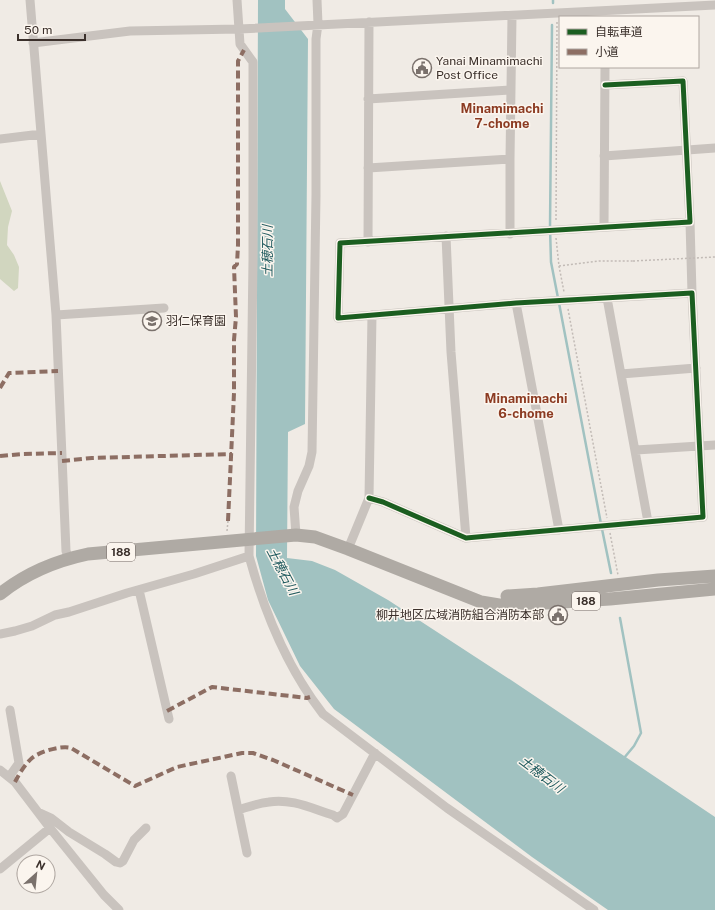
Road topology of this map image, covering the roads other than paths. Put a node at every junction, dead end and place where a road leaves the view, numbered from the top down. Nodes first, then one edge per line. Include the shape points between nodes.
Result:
1 (30, 0) edge
2 (237, 0) edge
3 (317, 0) edge
4 (715, 5) edge
5 (605, 14) edge
6 (512, 16) junction
7 (369, 22) junction
8 (318, 24) junction
9 (239, 29) junction
10 (33, 43) junction
11 (605, 68) edge
12 (605, 85) junction
13 (511, 90) junction
14 (368, 99) junction
15 (41, 134) junction
16 (0, 139) edge
17 (715, 148) edge
18 (687, 150) junction
19 (604, 156) junction
20 (510, 159) junction
21 (368, 168) junction
22 (690, 222) junction
23 (604, 226) junction
24 (510, 234) junction
25 (446, 236) junction
26 (368, 242) junction
27 (692, 293) junction
28 (607, 298) junction
29 (516, 303) junction
30 (164, 308) dead end
31 (449, 310) junction
32 (56, 315) junction
33 (372, 315) junction
34 (696, 368) junction
35 (621, 374) junction
36 (715, 445) edge
37 (699, 447) junction
38 (636, 450) junction
39 (369, 498) junction
40 (648, 522) junction
41 (559, 530) junction
42 (293, 535) junction
43 (250, 538) junction
44 (466, 538) junction
45 (348, 549) junction
46 (249, 556) junction
47 (69, 558) junction
48 (715, 576) edge
49 (715, 589) edge
50 (139, 590) junction
51 (459, 593) junction
52 (0, 594) edge
53 (0, 634) edge
54 (10, 710) dead end
55 (169, 719) dead end
56 (375, 753) junction
57 (0, 770) edge
58 (231, 776) dead end
59 (9, 777) junction
60 (238, 810) junction
61 (39, 813) junction
62 (50, 828) junction
63 (146, 828) dead end
64 (247, 853) dead end
65 (0, 869) edge
66 (119, 910) edge
67 (594, 910) edge

1 - 10 street
2 - 9 street
3 - 8 street
4 - 5 street
5 - 6 street
6 - 7 street
6 - 13 street
7 - 8 street
7 - 14 street
8 - 9 street
8 - 42 street via 312,452 294,507
9 - 10 street via 130,31
9 - 43 street via 240,44 253,62
10 - 15 street
11 - 12 street
12 - 18 street via 683,81
12 - 19 street
13 - 14 street
13 - 20 street
14 - 21 street
15 - 16 street
15 - 32 street
17 - 18 street
18 - 19 street
18 - 22 street
19 - 23 street
20 - 21 street
20 - 24 street
21 - 26 street
22 - 23 street
22 - 27 street
23 - 24 street
24 - 25 street
25 - 26 street
25 - 31 street
26 - 33 street via 340,243 338,318
27 - 28 street
27 - 34 street
28 - 29 street
28 - 35 street
29 - 31 street
29 - 41 street
30 - 32 street
31 - 33 street
31 - 44 street
32 - 47 street via 66,551
33 - 39 street
34 - 35 street
34 - 37 street
35 - 38 street
36 - 37 street
37 - 38 street
37 - 40 street via 703,517
38 - 40 street
39 - 44 street
39 - 45 street
40 - 41 street
41 - 44 street
42 - 43 highway, 188
42 - 45 highway, 188 via 315,537
43 - 46 street
43 - 47 highway, 188
45 - 51 highway, 188
46 - 50 street
46 - 56 street via 267,611 310,697 324,714
47 - 52 highway, 188 via 28,575
48 - 51 highway, 188 via 538,594 483,596
49 - 51 highway, 188 via 610,599 499,605 481,602
50 - 53 street via 55,615 15,632
50 - 55 street
54 - 59 street via 19,763
56 - 60 street via 344,814 337,818 294,802 283,801
56 - 67 street via 447,808
57 - 59 street
58 - 60 street
59 - 61 street
60 - 64 street
61 - 62 street
61 - 63 street via 51,818 120,863 134,840
62 - 65 street
62 - 66 street via 104,896

